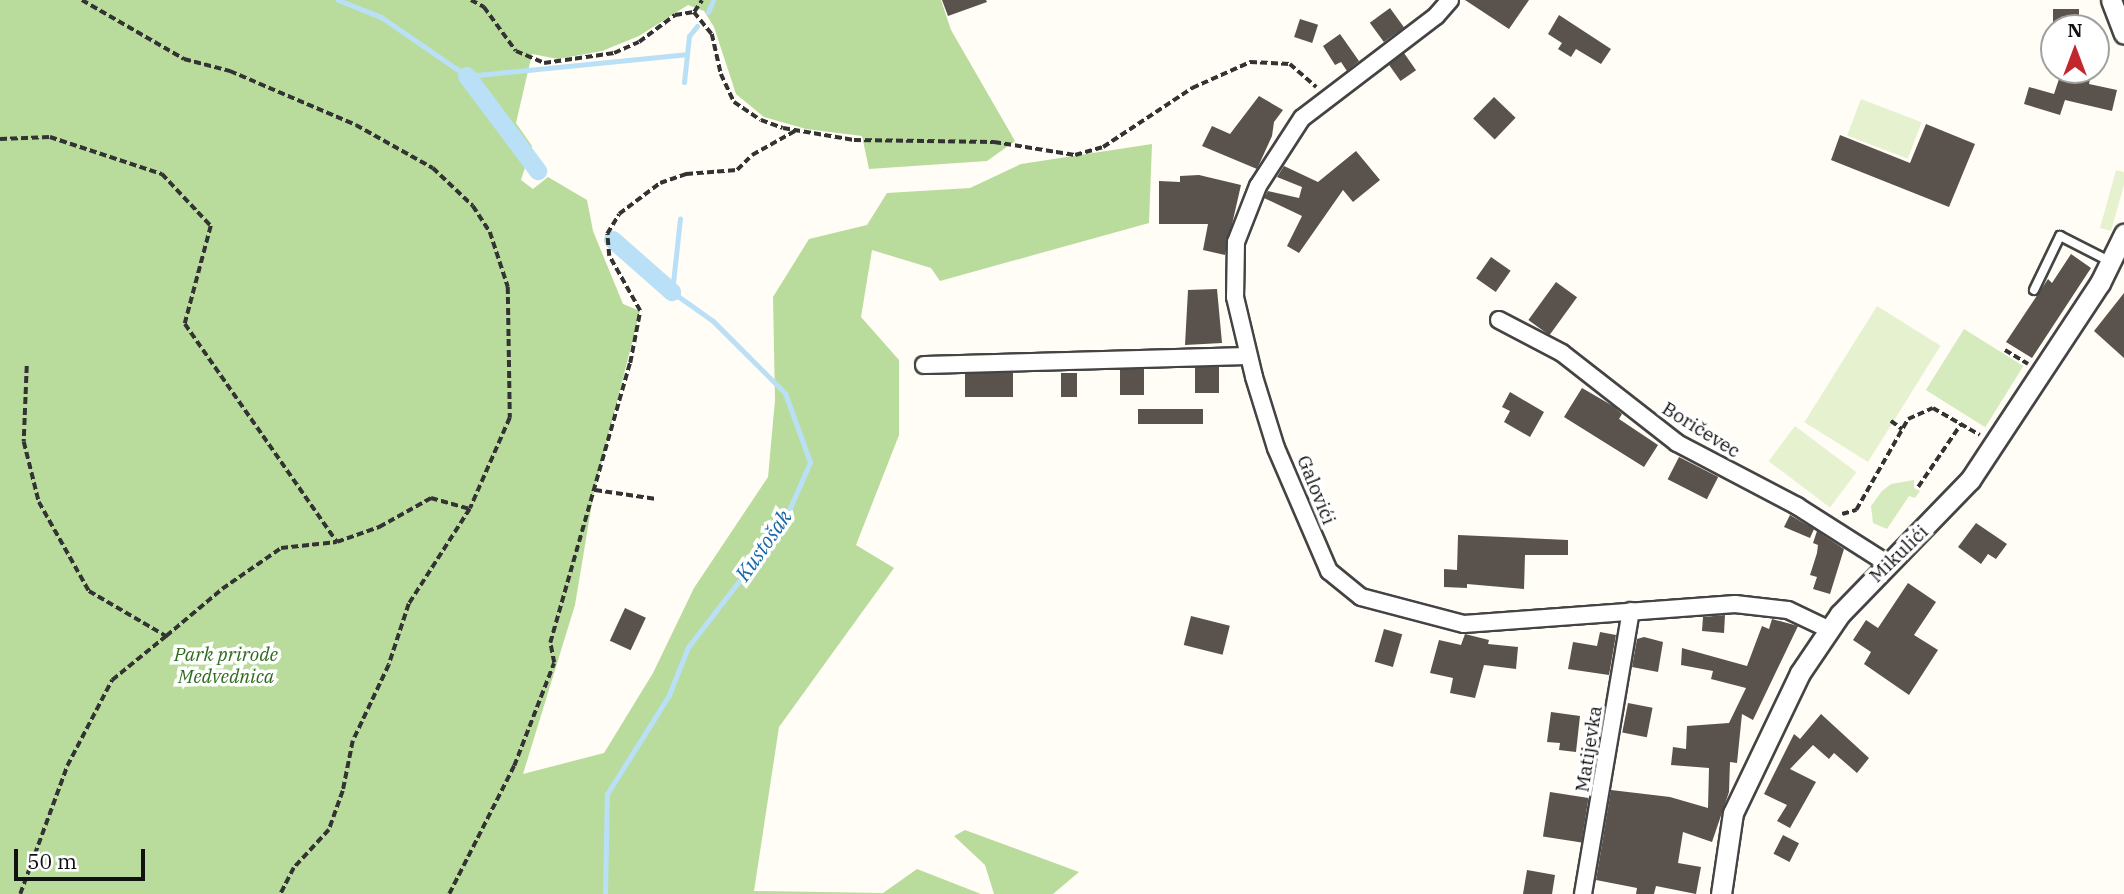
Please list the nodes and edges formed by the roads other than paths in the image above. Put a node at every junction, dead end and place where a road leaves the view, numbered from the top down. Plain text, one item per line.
1 (1450, 0) edge
2 (2111, 0) edge
3 (2124, 34) edge
4 (2124, 234) edge
5 (2111, 262) junction
6 (2034, 290) dead end
7 (1499, 320) dead end
8 (1248, 356) junction
9 (924, 365) dead end
10 (1888, 564) junction
11 (1631, 611) junction
12 (1828, 629) junction
13 (1583, 894) edge
14 (1721, 894) edge

1 - 8 street, Galovići
2 - 3 street
4 - 5 street, Mikulići
5 - 6 lane
5 - 10 street, Mikulići
7 - 10 street, Boričevec
8 - 9 street
8 - 11 street, Galovići
10 - 12 street, Mikulići
11 - 12 street, Galovići
11 - 13 street, Matijevka
12 - 14 street, Mikulići

